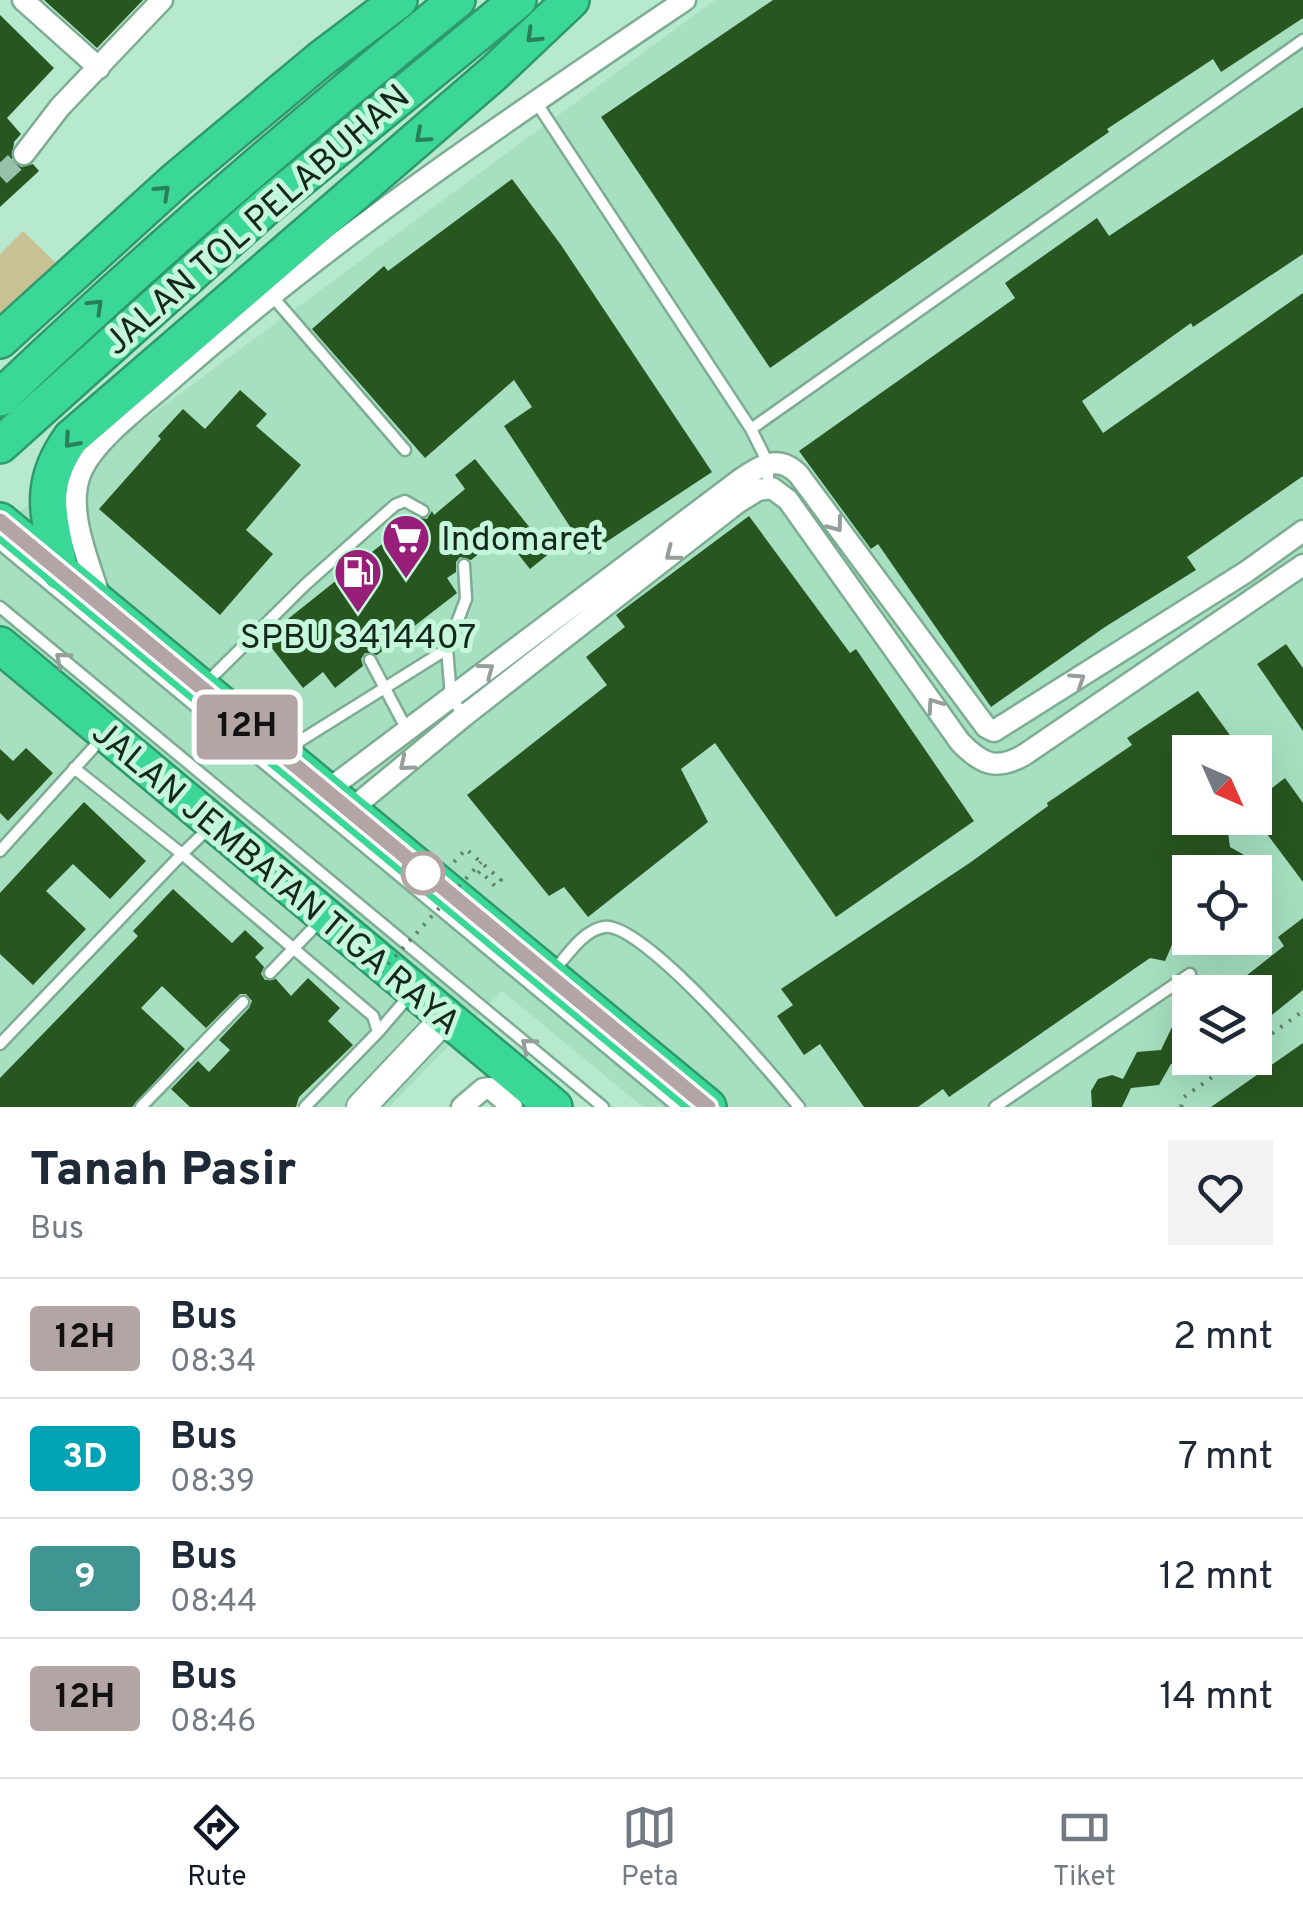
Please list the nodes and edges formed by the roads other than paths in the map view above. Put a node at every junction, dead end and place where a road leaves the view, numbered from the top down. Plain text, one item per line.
1 (23, 0) edge
2 (162, 0) edge
3 (399, 0) edge
4 (457, 0) edge
5 (518, 0) edge
6 (572, 0) edge
7 (684, 0) edge
8 (1303, 40) edge
9 (99, 68) junction
10 (536, 101) junction
11 (24, 154) tunnel mouth
12 (271, 296) junction
13 (0, 340) edge
14 (0, 398) edge
15 (752, 429) junction
16 (0, 445) edge
17 (405, 450) dead end
18 (768, 463) junction
19 (768, 488) junction
20 (423, 512) dead end
21 (0, 521) edge
22 (1303, 532) edge
23 (0, 544) edge
24 (464, 565) dead end
25 (1303, 565) edge
26 (56, 576) junction
27 (306, 584) junction
28 (315, 595) dead end
29 (0, 608) edge
30 (103, 608) junction
31 (448, 649) junction
32 (8, 660) edge
33 (370, 660) dead end
34 (386, 686) junction
35 (200, 689) junction
36 (450, 697) junction
37 (464, 716) junction
38 (408, 730) junction
39 (994, 731) junction
40 (105, 733) junction
41 (279, 754) junction
42 (1004, 765) junction
43 (74, 768) junction
44 (337, 802) junction
45 (213, 824) junction
46 (0, 852) edge
47 (182, 854) junction
48 (324, 916) junction
49 (294, 949) junction
50 (270, 973) dead end
51 (1190, 974) dead end
52 (549, 976) junction
53 (413, 991) junction
54 (243, 1002) dead end
55 (445, 1018) junction
56 (378, 1032) junction
57 (0, 1044) edge
58 (141, 1107) edge
59 (305, 1107) edge
60 (361, 1107) edge
61 (462, 1107) edge
62 (512, 1107) edge
63 (554, 1107) edge
64 (603, 1107) edge
65 (678, 1107) edge
66 (708, 1107) edge
67 (800, 1107) edge
68 (995, 1107) edge

1 - 9 street
2 - 9 street
13 -> 3 highway
14 -> 4 highway, JALAN TOL PELABUHAN
5 - 16 highway, JALAN TOL PELABUHAN
6 -> 26 highway
7 - 10 street
8 - 15 lane
9 - 11 street
10 - 12 street
10 - 15 lane
12 - 17 lane
12 - 30 street
15 - 18 lane
18 - 19 lane
36 -> 18 street
18 -> 39 street
19 -> 37 street
42 -> 19 street
20 - 27 lane
21 - 26 highway
39 -> 22 street
23 - 26 lane
24 - 31 lane
25 - 42 street
26 - 30 highway
26 - 65 lane
27 - 28 lane
27 - 35 lane
64 -> 29 lane
30 - 35 highway
31 - 34 lane
31 - 36 lane
32 - 40 highway, JALAN JEMBATAN TIGA RAYA
33 - 34 lane
34 - 38 lane
34 - 41 lane
35 - 41 highway
36 - 37 lane
36 - 38 street
37 -> 44 street
38 - 44 street
39 - 42 street
40 - 43 lane
40 - 45 highway, JALAN JEMBATAN TIGA RAYA
41 - 44 highway
43 - 46 lane
43 - 47 lane
44 - 52 highway
45 - 47 lane
45 - 48 highway, JALAN JEMBATAN TIGA RAYA
47 - 49 lane
47 - 57 lane
48 - 49 lane
48 - 53 highway, JALAN JEMBATAN TIGA RAYA
49 - 50 lane
49 - 56 lane
51 - 68 lane
52 - 66 highway
52 - 67 lane
53 - 55 highway, JALAN JEMBATAN TIGA RAYA
53 - 56 lane
54 - 58 lane
55 - 60 street
55 - 63 highway, JALAN JEMBATAN TIGA RAYA
56 - 59 lane
61 - 62 street

